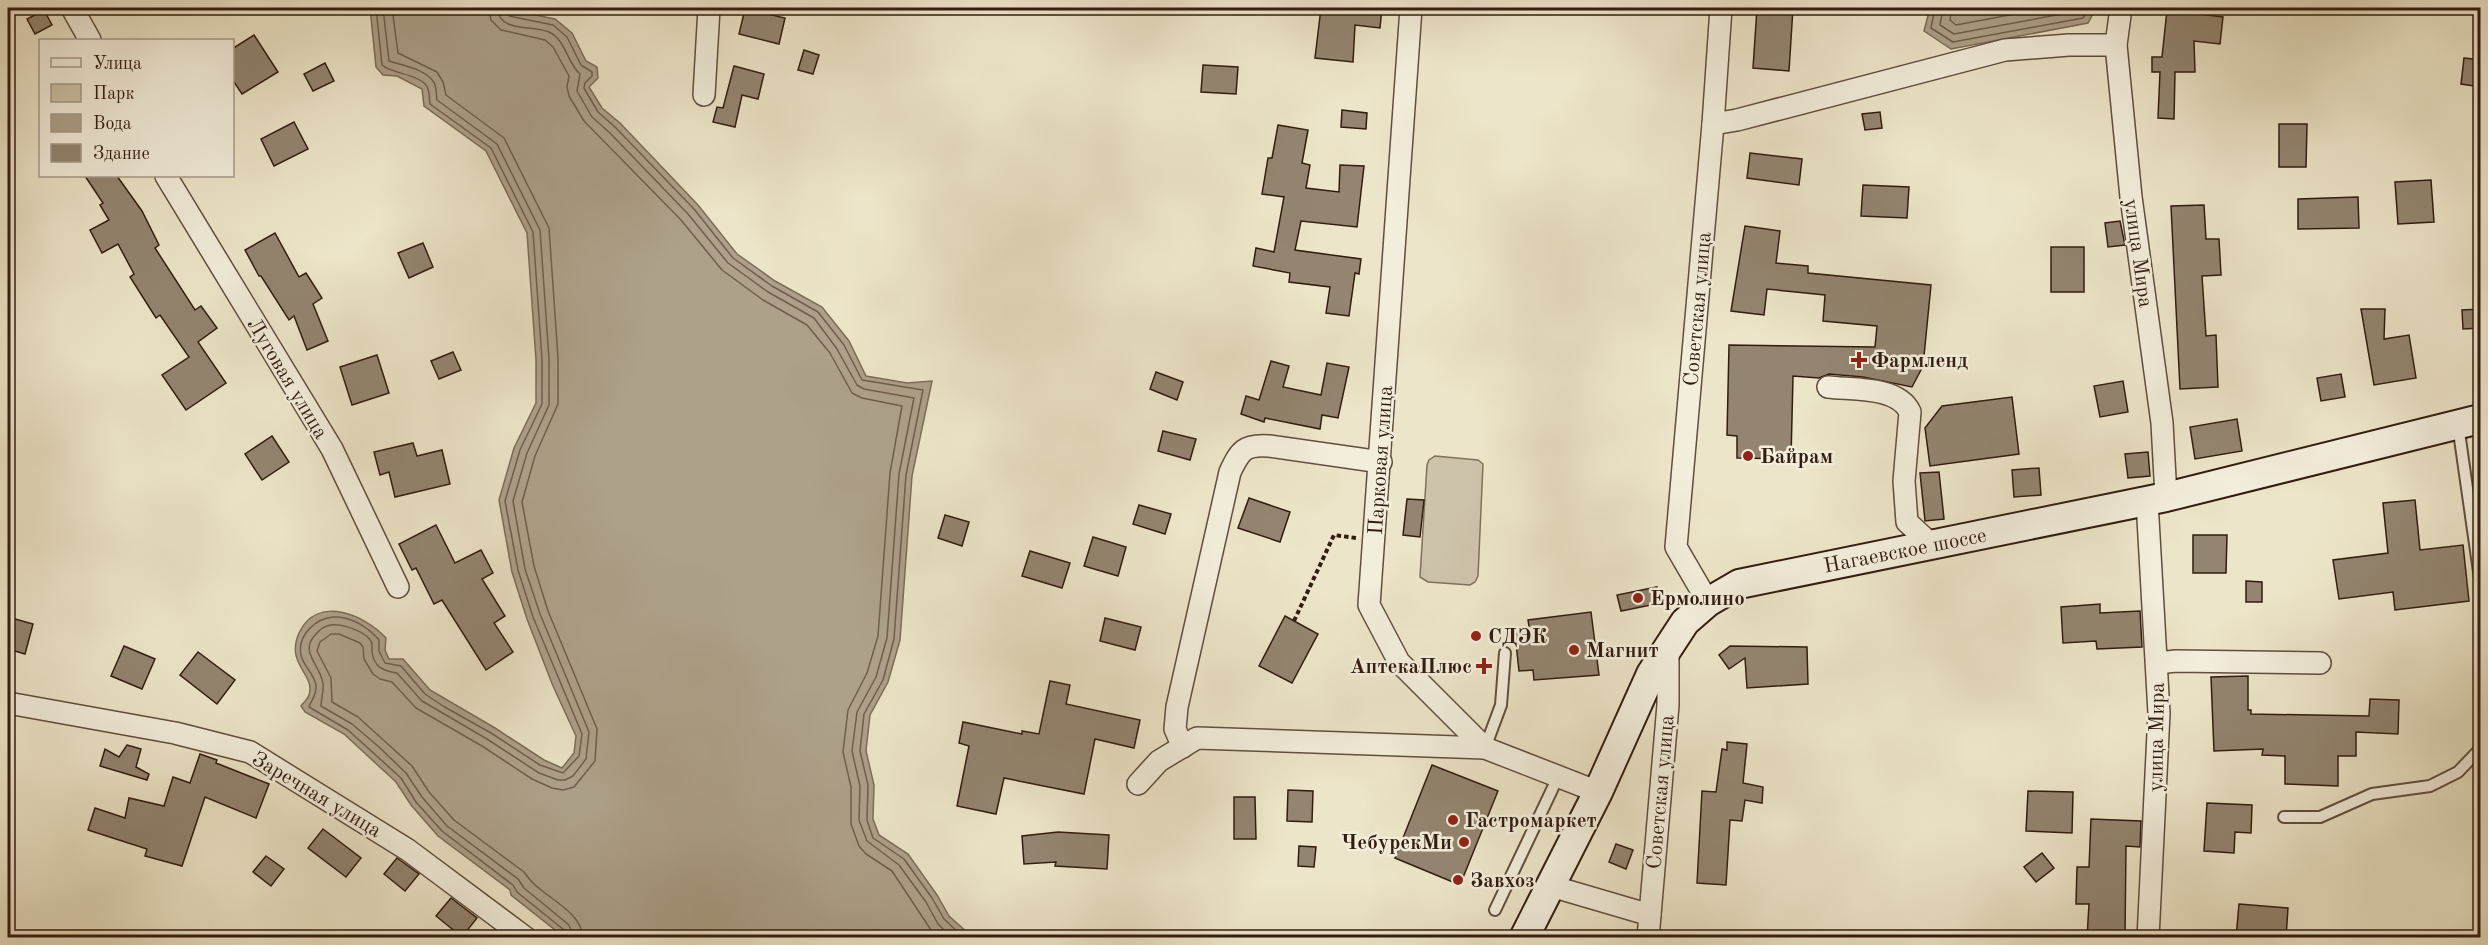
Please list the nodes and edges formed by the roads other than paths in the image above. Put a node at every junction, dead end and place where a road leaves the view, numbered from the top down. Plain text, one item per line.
1 (72, 8) edge
2 (709, 8) edge
3 (1411, 8) edge
4 (1721, 8) edge
5 (2121, 8) edge
6 (89, 39) edge
7 (2116, 45) junction
8 (704, 95) dead end
9 (1713, 124) junction
10 (167, 177) edge
11 (1828, 387) dead end
12 (2469, 422) edge
13 (1380, 462) junction
14 (2157, 499) junction
15 (1932, 545) junction
16 (2481, 579) edge
17 (398, 587) dead end
18 (1708, 602) junction
19 (1668, 646) junction
20 (1505, 653) dead end
21 (2157, 663) junction
22 (2320, 663) dead end
23 (8, 703) edge
24 (1183, 747) junction
25 (1485, 748) junction
26 (2481, 750) edge
27 (1558, 777) junction
28 (1138, 784) dead end
29 (1598, 792) junction
30 (2284, 817) dead end
31 (1551, 886) junction
32 (1495, 910) dead end
33 (1650, 915) junction
34 (526, 938) edge
35 (1524, 938) edge
36 (1648, 938) edge
37 (2148, 938) edge

1 - 6 street
2 - 8 street
3 - 13 street, Парковая улица
4 - 9 street, Советская улица
5 - 7 street, улица Мира
7 - 9 street
7 - 14 street, улица Мира
9 - 18 street, Советская улица
10 - 17 street, Луговая улица
11 - 15 street
12 - 14 street, Нагаевское шоссе
12 - 16 lane
13 - 24 street
13 - 25 street, Парковая улица
14 - 15 street, Нагаевское шоссе
14 - 21 street, улица Мира
15 - 18 street, Нагаевское шоссе
18 - 19 street, Нагаевское шоссе
19 - 29 street, Нагаевское шоссе
19 - 33 street, Советская улица
20 - 25 lane
21 - 22 street
21 - 37 street, улица Мира
23 - 34 street, Заречная улица
24 - 25 street
24 - 28 street
25 - 27 street, Парковая улица
26 - 30 lane
27 - 29 street, Парковая улица
27 - 32 lane
29 - 31 street, Нагаевское шоссе
31 - 33 street
31 - 35 street, Нагаевское шоссе
33 - 36 street, Советская улица

